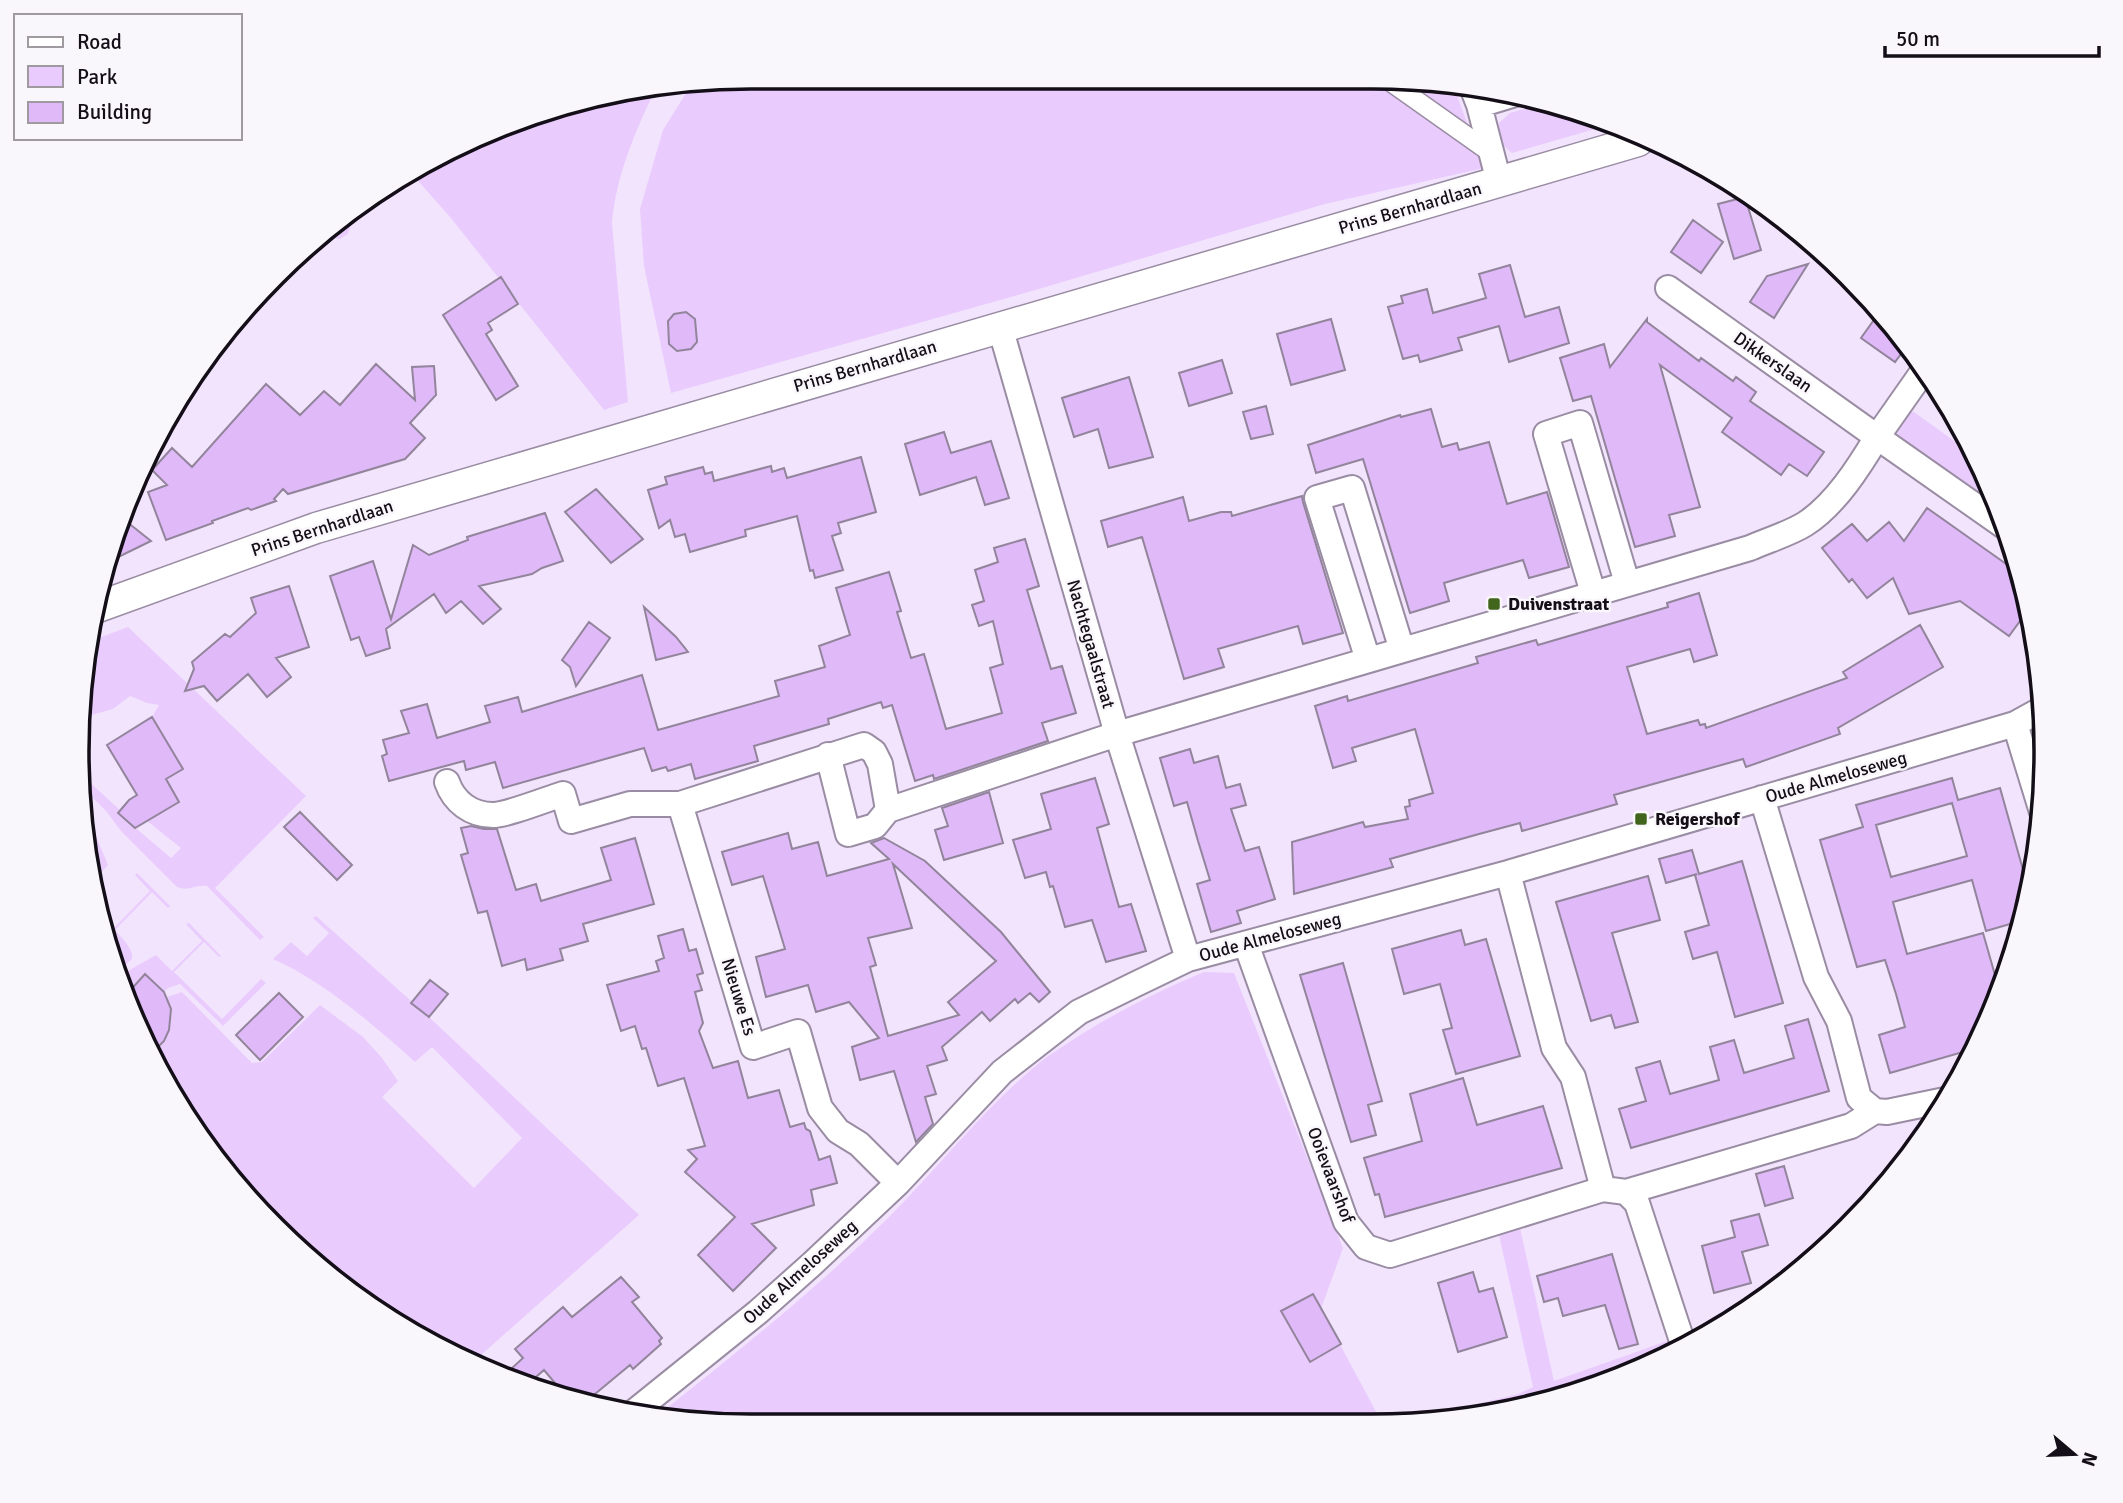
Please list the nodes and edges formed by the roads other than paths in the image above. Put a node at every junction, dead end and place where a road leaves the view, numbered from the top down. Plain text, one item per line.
1 (1402, 90) edge
2 (1476, 98) edge
3 (1631, 143) edge
4 (1490, 153) junction
5 (1499, 182) junction
6 (1668, 288) dead end
7 (1000, 327) junction
8 (1918, 378) edge
9 (1877, 437) junction
10 (1990, 517) edge
11 (1627, 583) junction
12 (1593, 593) junction
13 (106, 604) edge
14 (1402, 650) junction
15 (1368, 660) junction
16 (2032, 714) edge
17 (2015, 724) junction
18 (1117, 734) junction
19 (828, 755) junction
20 (2033, 781) edge
21 (447, 782) dead end
22 (1762, 798) junction
23 (680, 804) junction
24 (888, 810) junction
25 (1508, 873) junction
26 (1246, 944) junction
27 (1188, 959) junction
28 (1928, 1109) edge
29 (1875, 1111) junction
30 (898, 1183) junction
31 (1615, 1191) junction
32 (1681, 1337) edge
33 (643, 1404) edge

1 - 4 street
2 - 4 street
3 - 5 street, Prins Bernhardlaan
4 - 5 street
5 - 7 street, Prins Bernhardlaan
6 - 9 street, Dikkerslaan
7 - 13 street, Prins Bernhardlaan
7 - 18 street, Nachtegaalstraat
8 - 9 street
9 - 10 street, Dikkerslaan
9 - 11 street
11 - 12 street
11 - 12 street
12 - 14 street
14 - 15 street
14 - 15 street
15 - 18 street
16 - 17 street, Oude Almeloseweg
17 - 20 street
17 - 22 street, Oude Almeloseweg
18 - 24 street
18 - 27 street, Nachtegaalstraat
19 - 23 street
19 - 24 street
19 - 24 street
21 - 23 street
22 - 25 street, Oude Almeloseweg
22 - 29 street
23 - 30 street, Nieuwe Es
25 - 26 street, Oude Almeloseweg
25 - 31 street
26 - 27 street, Oude Almeloseweg
26 - 31 street, Ooievaarshof
27 - 30 street, Oude Almeloseweg
28 - 29 street
29 - 31 street
30 - 33 street, Oude Almeloseweg
31 - 32 street

